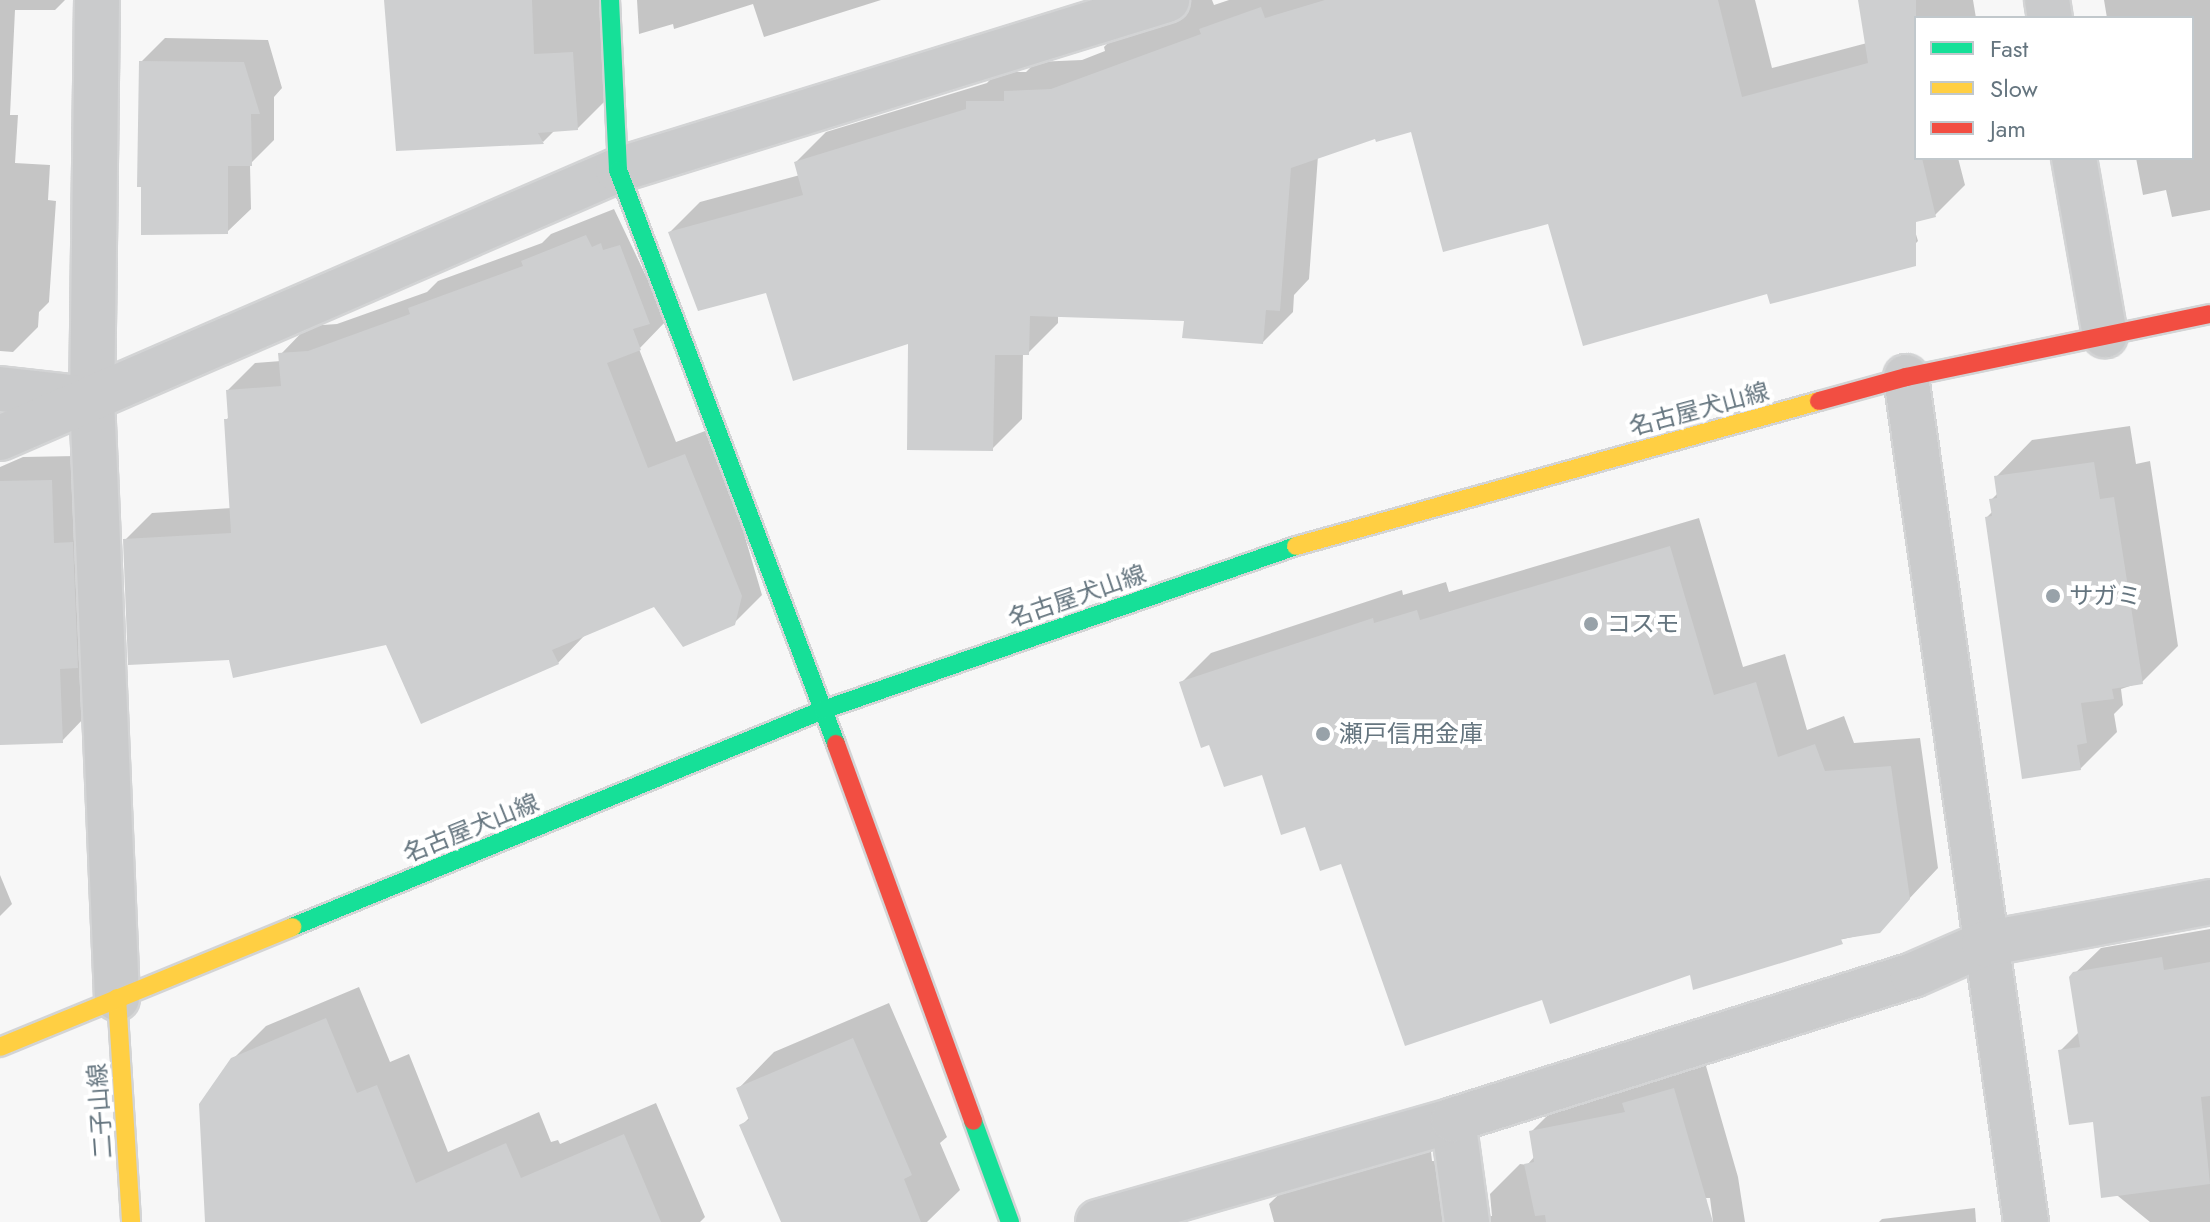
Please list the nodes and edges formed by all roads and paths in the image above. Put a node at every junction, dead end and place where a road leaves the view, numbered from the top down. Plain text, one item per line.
1 (97, 0) edge
2 (610, 0) edge
3 (1167, 0) edge
4 (2074, 160) edge
5 (618, 170) junction
6 (2210, 314) edge
7 (2105, 335) junction
8 (1906, 377) junction
9 (0, 389) edge
10 (92, 399) junction
11 (0, 438) edge
12 (823, 710) junction
13 (2210, 902) edge
14 (1984, 944) junction
15 (117, 998) junction
16 (0, 1047) edge
17 (1453, 1120) junction
18 (131, 1222) edge
19 (1010, 1222) edge
20 (1098, 1222) edge
21 (1467, 1222) edge
22 (2026, 1222) edge

1 - 10 street
2 - 5 main road
3 - 5 street
4 - 7 street
5 - 10 street
5 - 12 main road
6 - 7 main road, 名古屋犬山線
7 - 8 main road, 名古屋犬山線
8 - 12 main road, 名古屋犬山線
8 - 14 street
9 - 10 street
10 - 11 street
10 - 15 street
12 - 15 main road, 名古屋犬山線
12 - 19 main road
13 - 14 street
14 - 17 street
14 - 22 street
15 - 16 main road, 名古屋犬山線
15 - 18 main road, 二子山線
17 - 20 street
17 - 21 street

